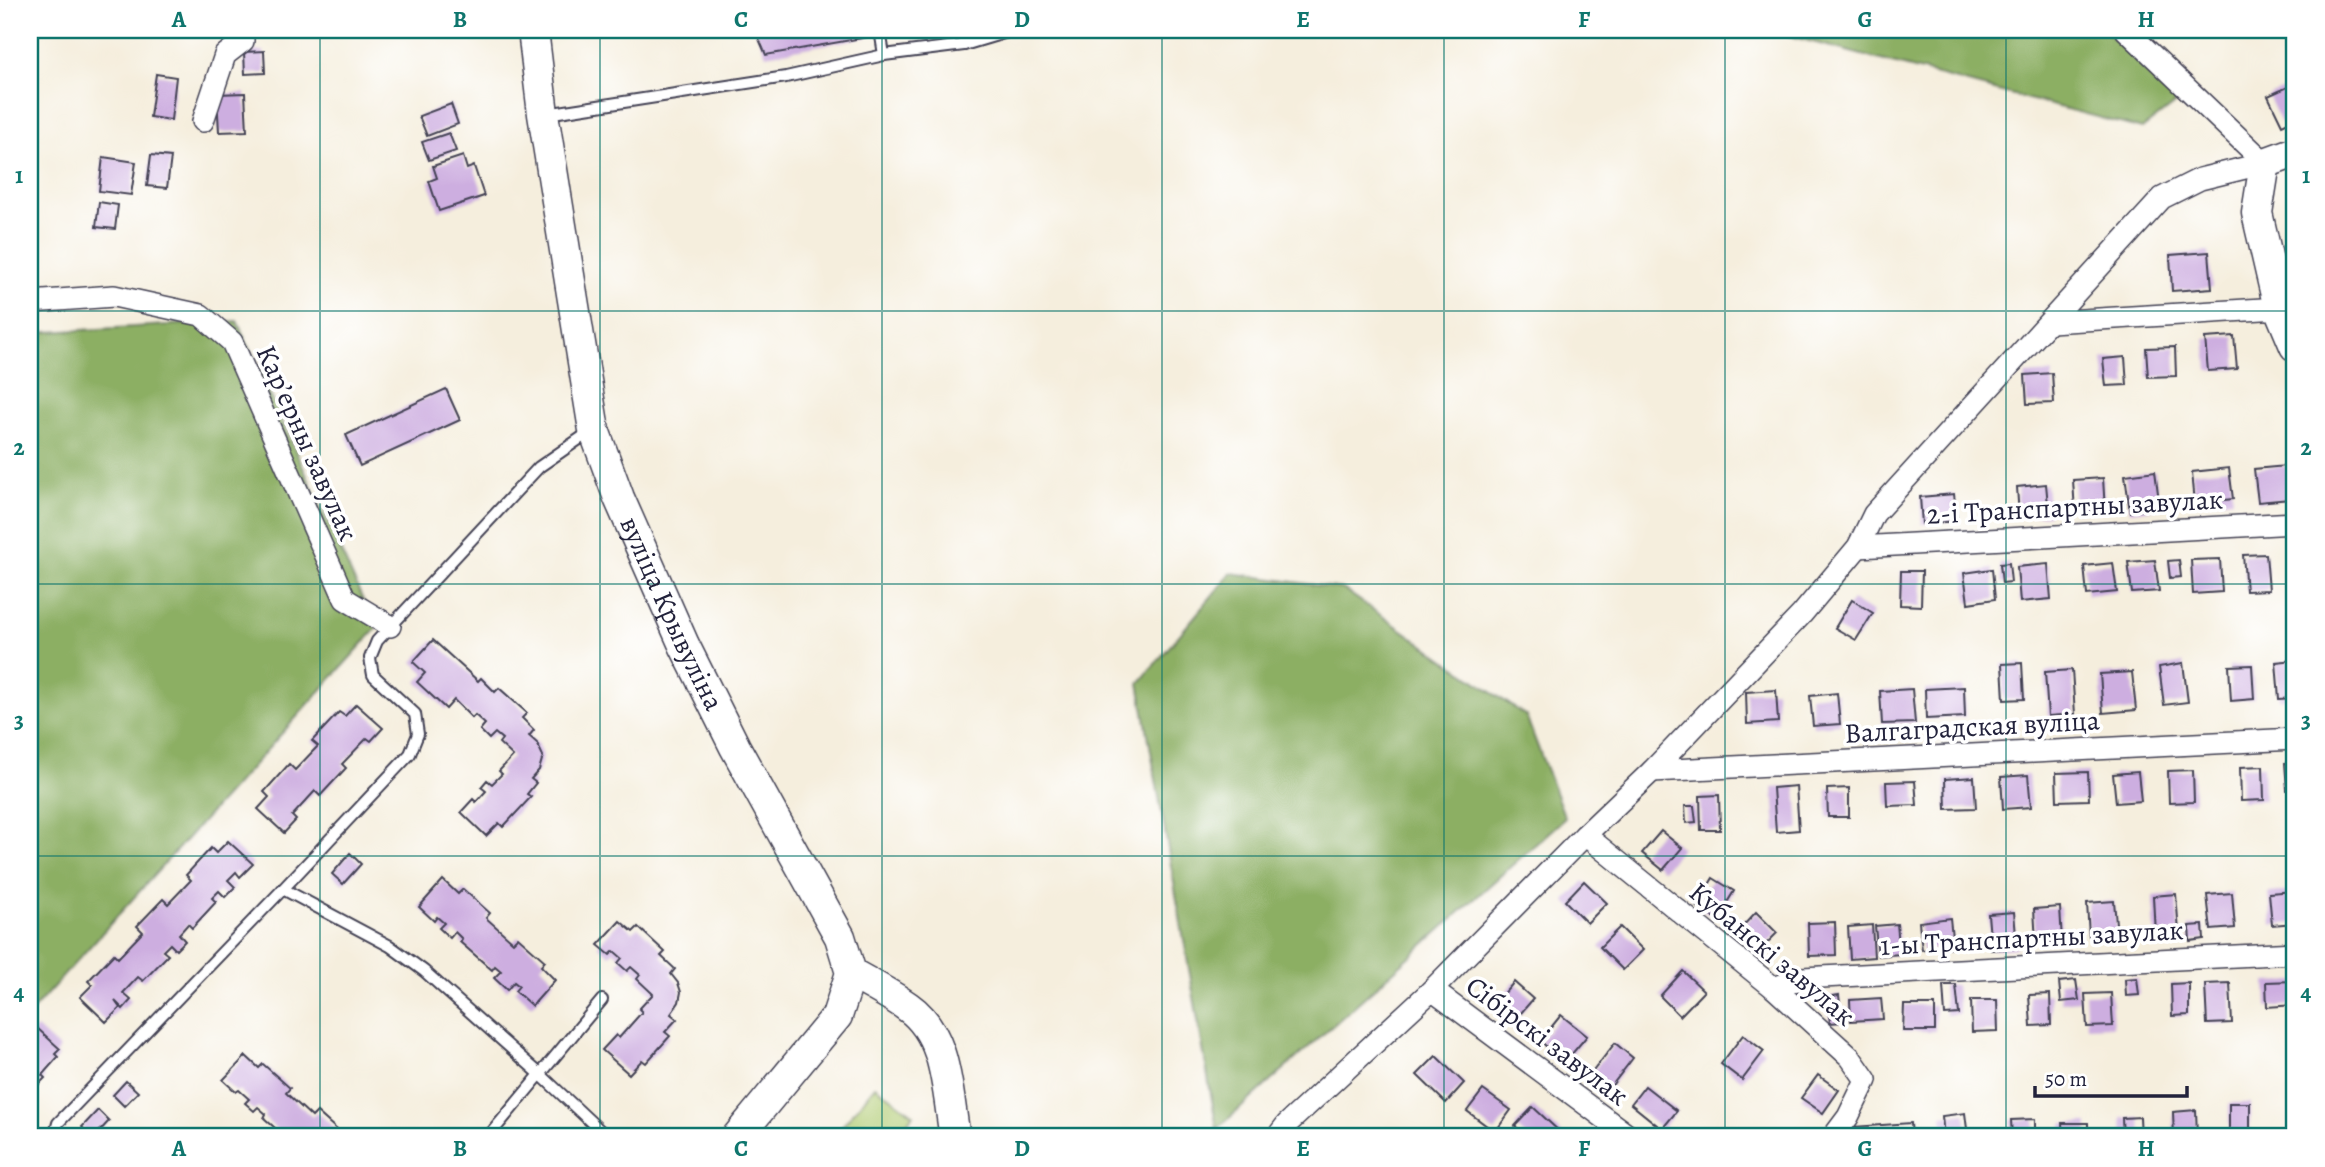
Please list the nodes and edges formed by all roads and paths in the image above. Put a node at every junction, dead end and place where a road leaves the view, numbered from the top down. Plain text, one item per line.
1 (243, 30) edge
2 (533, 30) edge
3 (880, 30) edge
4 (962, 30) edge
5 (1014, 30) edge
6 (2126, 30) edge
7 (964, 45) junction
8 (884, 55) junction
9 (543, 114) junction
10 (202, 121) dead end
11 (2295, 152) edge
12 (2265, 163) junction
13 (30, 302) edge
14 (2279, 308) junction
15 (2050, 322) junction
16 (2295, 346) edge
17 (594, 430) junction
18 (2295, 523) edge
19 (1858, 547) junction
20 (390, 626) junction
21 (2295, 739) edge
22 (1653, 771) junction
23 (1585, 835) junction
24 (284, 889) junction
25 (2295, 953) edge
26 (851, 973) junction
27 (1774, 988) junction
28 (1432, 990) junction
29 (602, 1000) dead end
30 (541, 1075) junction
31 (54, 1137) edge
32 (488, 1137) edge
33 (607, 1137) edge
34 (737, 1137) edge
35 (955, 1137) edge
36 (1277, 1137) edge
37 (1630, 1137) edge
38 (1833, 1137) edge

1 - 10 street
2 - 9 main road, вуліца Крывуліна
3 - 8 lane
4 - 7 lane
5 - 7 lane
6 - 12 street
7 - 8 lane
8 - 9 lane
9 - 17 main road, вуліца Крывуліна
11 - 12 main road
12 - 14 main road
12 - 15 street
13 - 20 street, Карʼерны завулак
14 - 15 street
14 - 16 main road
15 - 19 street
17 - 20 lane
17 - 26 main road, вуліца Крывуліна
18 - 19 street, 2-і Транспартны завулак
19 - 22 street
20 - 24 lane
21 - 22 street, Валгаградская вуліца
22 - 23 street
23 - 27 street, Кубанскі завулак
23 - 28 street
24 - 30 lane
24 - 31 lane
25 - 27 street, 1-ы Транспартны завулак
26 - 34 main road
26 - 35 main road
27 - 38 street, Кубанскі завулак
28 - 36 street
28 - 37 street, Сібірскі завулак
29 - 30 lane
30 - 32 lane
30 - 33 lane

